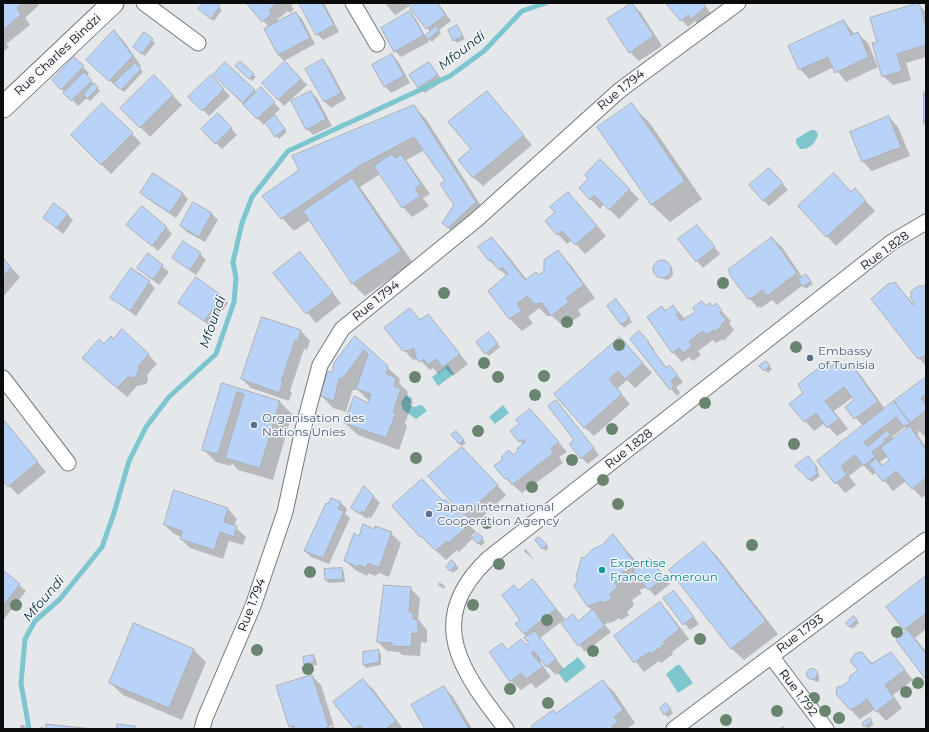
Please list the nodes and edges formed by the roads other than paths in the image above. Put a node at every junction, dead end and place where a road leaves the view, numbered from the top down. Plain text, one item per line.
1 (113, 3) edge
2 (144, 3) edge
3 (353, 3) edge
4 (738, 3) edge
5 (198, 43) dead end
6 (377, 44) dead end
7 (3, 107) edge
8 (926, 222) edge
9 (3, 378) edge
10 (68, 463) dead end
11 (926, 540) edge
12 (771, 656) junction
13 (202, 729) edge
14 (506, 729) edge
15 (674, 729) edge
16 (826, 729) edge

1 - 7 street, Rue Charles Bindzi
2 - 5 street
3 - 6 street
4 - 13 street, Rue 1.794
8 - 14 street, Rue 1.828
9 - 10 street
11 - 12 street, Rue 1.793
12 - 15 street, Rue 1.793
12 - 16 street, Rue 1.792

